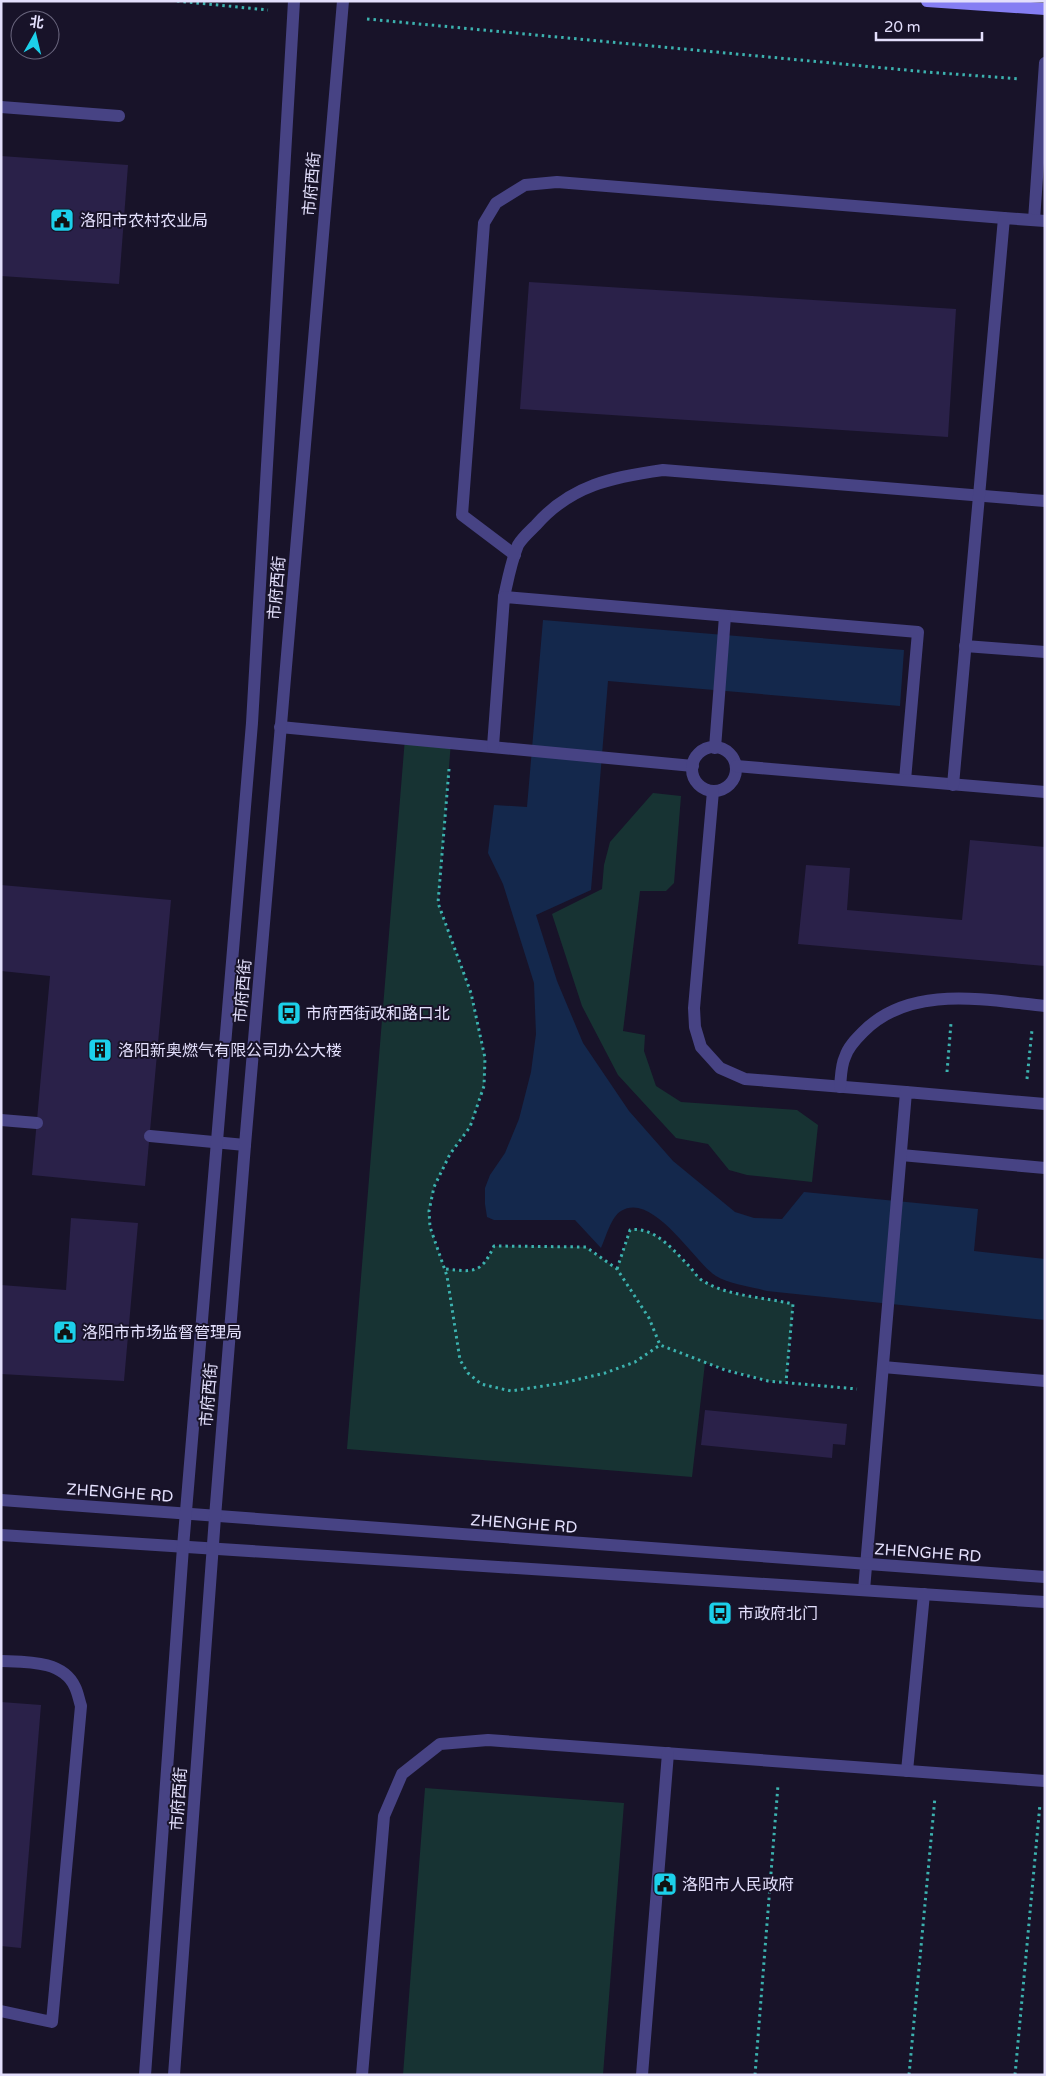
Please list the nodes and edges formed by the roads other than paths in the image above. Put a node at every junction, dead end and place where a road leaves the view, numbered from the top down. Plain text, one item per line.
1 (343, 1) edge
2 (927, 1) edge
3 (294, 7) edge
4 (1045, 9) edge
5 (1045, 63) edge
6 (1044, 81) edge
7 (1, 107) edge
8 (119, 116) dead end
9 (1004, 218) junction
10 (1039, 220) edge
11 (979, 494) junction
12 (1045, 500) edge
13 (515, 555) junction
14 (504, 597) junction
15 (725, 616) junction
16 (965, 646) junction
17 (1045, 652) edge
18 (280, 727) junction
19 (493, 746) junction
20 (715, 748) junction
21 (693, 766) junction
22 (736, 766) junction
23 (905, 780) junction
24 (952, 784) junction
25 (713, 791) junction
26 (1045, 792) edge
27 (1040, 1005) edge
28 (840, 1087) junction
29 (906, 1092) junction
30 (1045, 1104) edge
31 (1, 1120) edge
32 (37, 1123) dead end
33 (150, 1136) dead end
34 (216, 1142) junction
35 (245, 1145) junction
36 (900, 1155) junction
37 (1045, 1168) edge
38 (883, 1367) junction
39 (1045, 1381) edge
40 (1, 1500) edge
41 (186, 1513) junction
42 (215, 1517) junction
43 (1, 1535) edge
44 (183, 1547) junction
45 (213, 1549) junction
46 (866, 1564) junction
47 (1045, 1577) edge
48 (864, 1590) junction
49 (924, 1594) junction
50 (1045, 1602) edge
51 (1, 1660) edge
52 (668, 1753) junction
53 (907, 1771) junction
54 (1043, 1781) edge
55 (1, 2011) edge
56 (144, 2075) edge
57 (174, 2075) edge
58 (362, 2075) edge
59 (642, 2075) edge

1 - 18 street, 市府西街
2 - 4 main road
3 - 34 street, 市府西街
5 - 6 street
6 - 10 street
7 - 8 street
9 - 10 street
9 - 11 street
9 - 13 street
11 - 12 street
11 - 13 street
11 - 16 street
13 - 14 street
14 - 15 street
14 - 19 street
15 - 20 street
15 - 23 street
16 - 17 street
16 - 24 street
18 - 19 street
18 - 35 street, 市府西街
19 - 21 street
20 - 21 street
20 - 22 street
21 - 25 street
22 - 23 street
22 - 25 street
23 - 24 street
24 - 26 street
25 - 28 street
27 - 28 street
28 - 29 street
29 - 30 street
29 - 36 street
31 - 32 street
33 - 34 street
34 - 35 street
34 - 41 street, 市府西街
35 - 42 street, 市府西街
36 - 37 street
36 - 38 street
38 - 39 street
38 - 46 street
40 - 41 street, ZHENGHE RD
41 - 42 street, ZHENGHE RD
41 - 44 street, 市府西街
42 - 45 street, 市府西街
42 - 46 street, ZHENGHE RD
43 - 44 street
44 - 45 street
44 - 56 street, 市府西街
45 - 48 street
45 - 57 street, 市府西街
46 - 47 street, ZHENGHE RD
46 - 48 street
48 - 49 street
49 - 50 street
49 - 53 street
51 - 55 street
52 - 53 street
52 - 58 street
52 - 59 street
53 - 54 street

